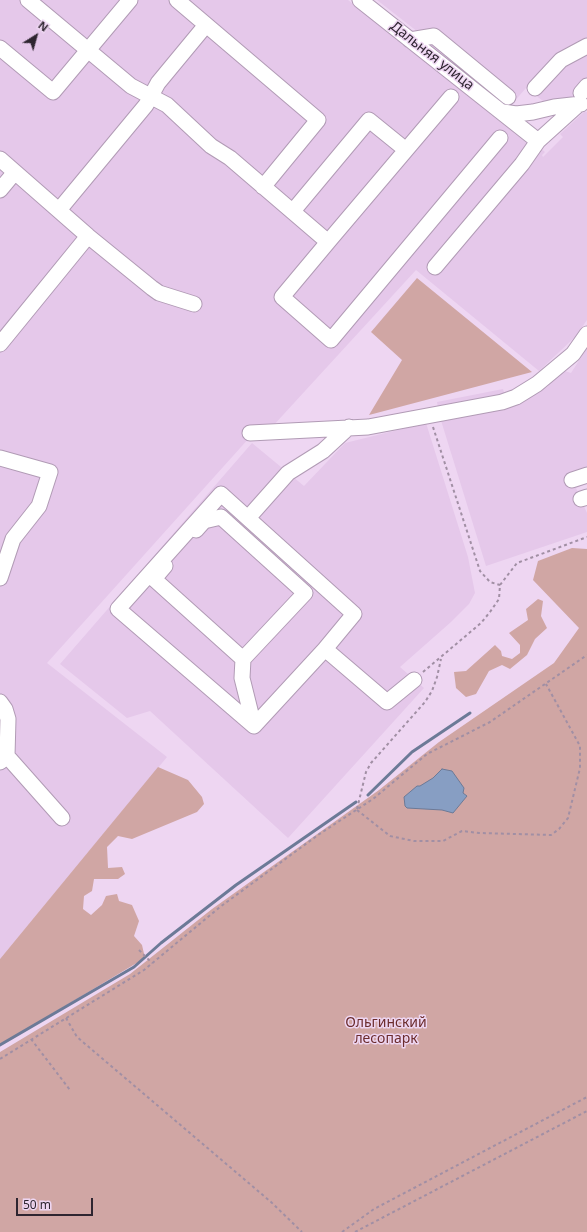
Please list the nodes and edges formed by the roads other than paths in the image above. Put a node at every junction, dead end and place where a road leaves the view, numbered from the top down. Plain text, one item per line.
1 (28, 0) edge
2 (130, 0) edge
3 (177, 0) edge
4 (360, 0) edge
5 (206, 25) junction
6 (410, 40) junction
7 (587, 46) edge
8 (0, 48) edge
9 (88, 50) junction
10 (536, 88) dead end
11 (151, 96) junction
12 (451, 97) dead end
13 (508, 97) dead end
14 (583, 97) edge
15 (503, 112) junction
16 (500, 138) dead end
17 (538, 141) junction
18 (406, 150) junction
19 (0, 159) edge
20 (15, 172) junction
21 (264, 187) junction
22 (0, 190) edge
23 (58, 210) junction
24 (292, 211) junction
25 (88, 236) junction
26 (328, 242) junction
27 (435, 267) dead end
28 (194, 304) dead end
29 (587, 334) edge
30 (0, 344) edge
31 (349, 428) junction
32 (250, 433) dead end
33 (0, 458) edge
34 (587, 475) edge
35 (572, 480) dead end
36 (248, 518) junction
37 (0, 578) edge
38 (324, 649) junction
39 (243, 659) junction
40 (418, 676) road end
41 (2, 706) edge
42 (254, 726) junction
43 (4, 759) edge
44 (62, 818) dead end

1 - 9 street
2 - 9 street
3 - 5 street
4 - 6 street, Дальняя улица
5 - 11 street
5 - 21 street
6 - 13 street
6 - 15 street, Дальняя улица
7 - 10 street
8 - 9 street
9 - 11 street
11 - 21 street
11 - 23 street
12 - 18 street
14 - 15 street
14 - 17 street
15 - 17 street, Дальняя улица
16 - 26 street
17 - 27 street
18 - 24 street
18 - 26 street
19 - 20 street
20 - 22 street
20 - 23 street
21 - 24 street
23 - 25 street
24 - 26 street
25 - 28 street
25 - 30 street
29 - 31 street
31 - 32 street
31 - 36 street
33 - 37 street
34 - 35 street
36 - 38 street
36 - 42 street
38 - 40 street
38 - 42 street
39 - 39 street
39 - 42 street
41 - 43 street
43 - 44 street

